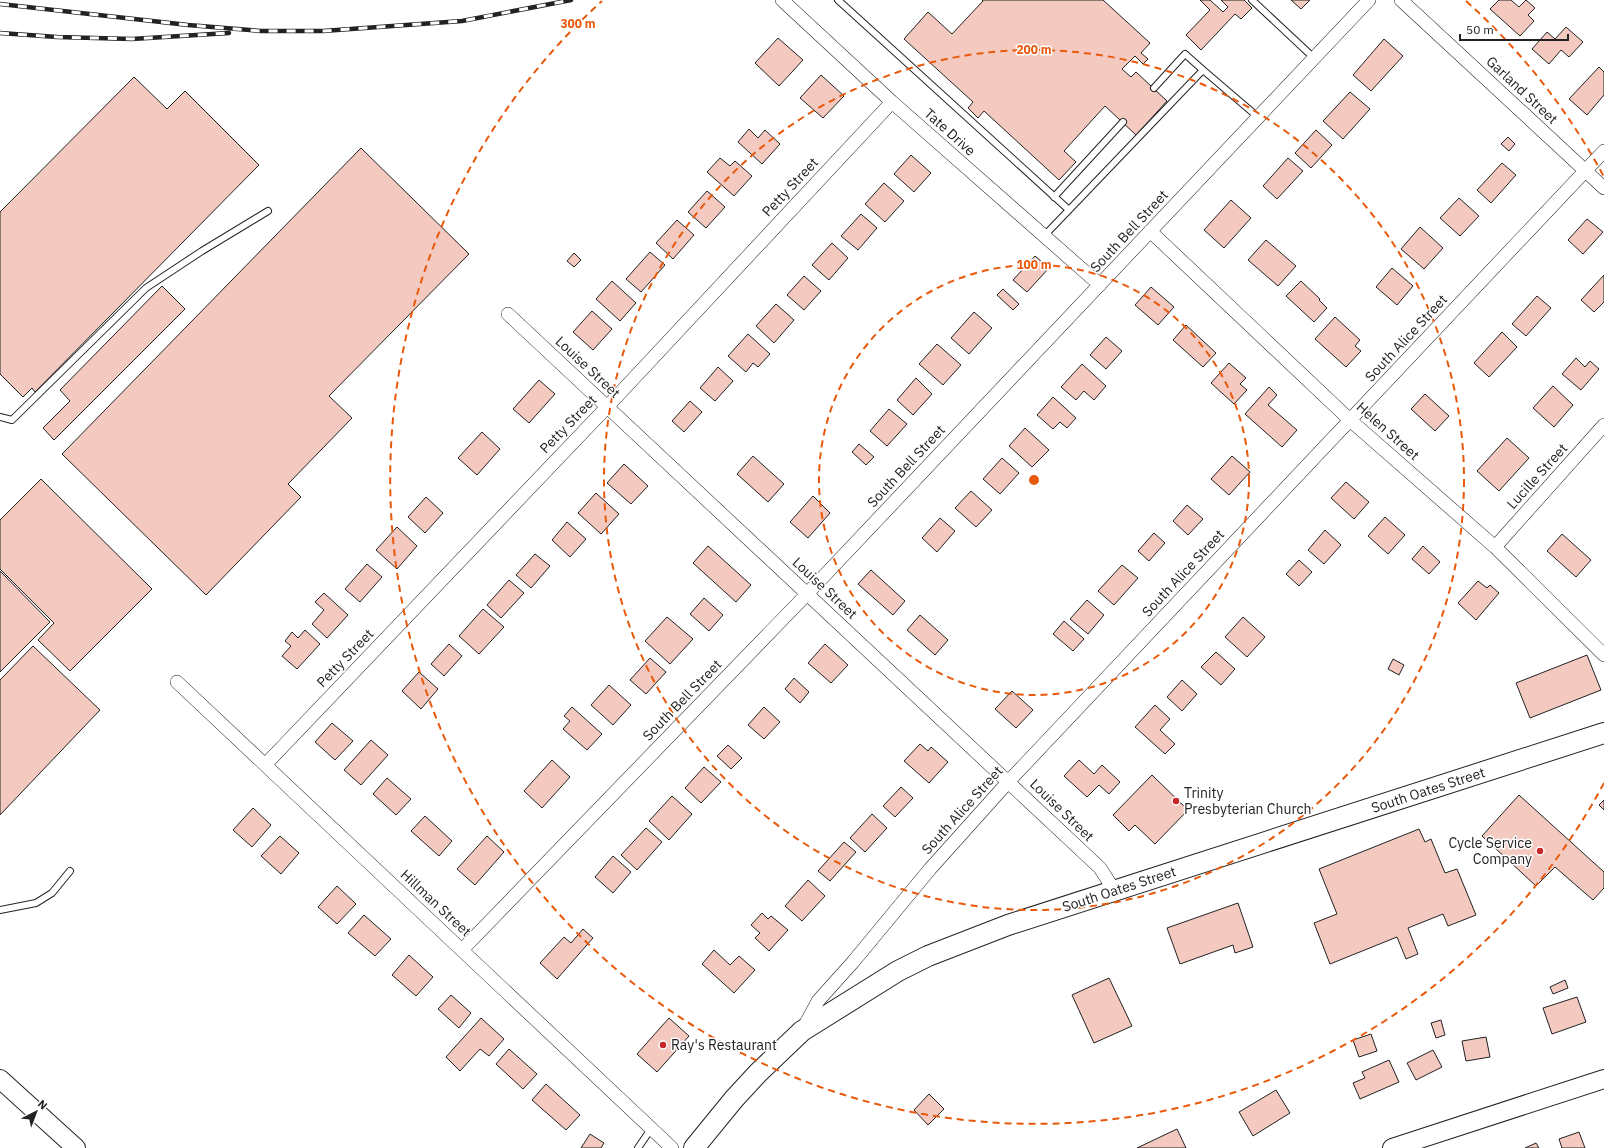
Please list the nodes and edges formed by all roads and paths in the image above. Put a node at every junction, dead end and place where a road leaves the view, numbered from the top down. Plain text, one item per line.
1 (782, 0) edge
2 (838, 0) edge
3 (1252, 0) edge
4 (1369, 0) edge
5 (1401, 0) edge
6 (1314, 58) junction
7 (1203, 70) junction
8 (1154, 88) dead end
9 (892, 102) junction
10 (1258, 117) junction
11 (1123, 122) dead end
12 (1604, 151) edge
13 (1585, 170) junction
14 (1604, 188) edge
15 (1054, 197) junction
16 (1069, 210) junction
17 (268, 212) dead end
18 (1150, 232) junction
19 (1044, 237) junction
20 (1100, 285) junction
21 (508, 314) dead end
22 (607, 407) junction
23 (0, 417) edge
24 (1350, 420) junction
25 (1604, 425) edge
26 (1495, 547) junction
27 (807, 594) junction
28 (1604, 654) edge
29 (177, 682) dead end
30 (1604, 733) edge
31 (265, 765) junction
32 (1009, 781) junction
33 (70, 871) dead end
34 (1114, 890) junction
35 (0, 910) edge
36 (462, 950) junction
37 (802, 1031) junction
38 (0, 1079) edge
39 (1604, 1079) edge
40 (651, 1129) junction
41 (76, 1148) edge
42 (638, 1148) edge
43 (672, 1148) edge
44 (694, 1148) edge
45 (1392, 1148) edge

1 - 9 street, Tate Drive
2 - 15 lane
3 - 6 lane
4 - 6 street, South Bell Street
5 - 13 street, Garland Street
6 - 10 street, South Bell Street
7 - 8 lane
7 - 10 lane
7 - 16 lane
9 - 19 street, Tate Drive
9 - 22 street, Petty Street
10 - 18 street, South Bell Street
11 - 15 lane
12 - 13 street, South Alice Street
13 - 14 street, Garland Street
13 - 24 street, South Alice Street
15 - 16 lane
16 - 19 lane
17 - 23 lane
18 - 20 street, South Bell Street
18 - 24 street, Helen Street
19 - 20 street, Tate Drive
20 - 27 street, South Bell Street
21 - 22 street, Louise Street
22 - 27 street, Louise Street
22 - 31 street, Petty Street
24 - 26 street, Helen Street
24 - 32 street, South Alice Street
25 - 26 street, Lucille Street
26 - 28 street, Helen Street
27 - 32 street, Louise Street
27 - 36 street, South Bell Street
29 - 31 street, Hillman Street
30 - 34 main road, South Oates Street
31 - 36 street, Hillman Street
32 - 34 street, Louise Street
32 - 37 street, South Alice Street
33 - 35 lane
34 - 37 main road, South Oates Street
36 - 40 street, Hillman Street
37 - 44 main road, South Oates Street
38 - 41 street
39 - 45 street
40 - 42 lane
40 - 43 street, Hillman Street

